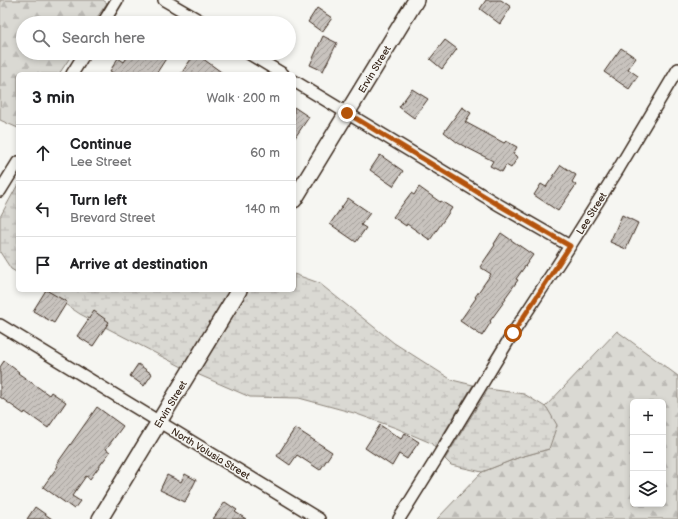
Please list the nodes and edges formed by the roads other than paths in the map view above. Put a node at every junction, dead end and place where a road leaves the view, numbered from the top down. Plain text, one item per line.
1 (117, 0) edge
2 (164, 0) edge
3 (416, 0) edge
4 (107, 16) edge
5 (192, 16) edge
6 (81, 60) edge
7 (260, 60) edge
8 (678, 69) edge
9 (73, 72) edge
10 (280, 72) edge
11 (296, 82) edge
12 (347, 113) junction
13 (16, 165) edge
14 (0, 191) edge
15 (296, 197) edge
16 (570, 246) junction
17 (238, 292) edge
18 (0, 325) edge
19 (159, 421) junction
20 (100, 519) edge
21 (319, 519) edge
22 (399, 519) edge

1 - 4 street
2 - 5 street
3 - 12 street, Ervin Street
6 - 9 street
7 - 10 street
8 - 16 street, Lee Street
11 - 12 street
12 - 15 street, Ervin Street
12 - 16 street
13 - 14 street
16 - 22 street, Lee Street
17 - 19 street, Ervin Street
18 - 19 street, North Volusia Street
19 - 20 street, Ervin Street
19 - 21 street, North Volusia Street

